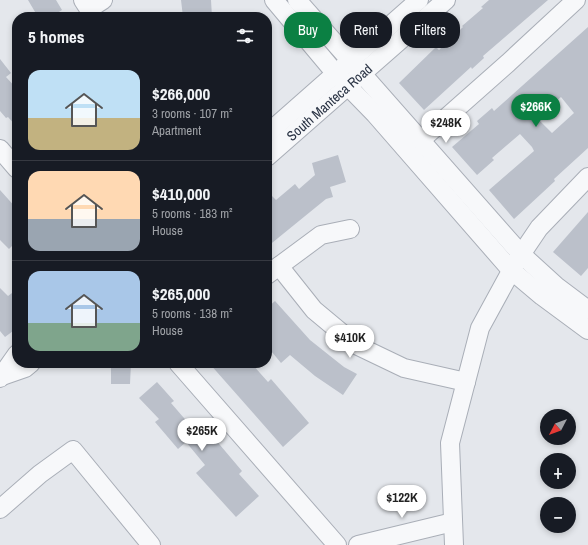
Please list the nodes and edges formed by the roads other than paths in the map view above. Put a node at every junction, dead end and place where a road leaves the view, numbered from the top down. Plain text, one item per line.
1 (274, 0) edge
2 (296, 0) edge
3 (419, 0) edge
4 (446, 0) edge
5 (576, 0) edge
6 (355, 67) junction
7 (341, 80) junction
8 (272, 130) edge
9 (422, 140) junction
10 (0, 149) edge
11 (272, 152) edge
12 (12, 163) edge
13 (588, 177) edge
14 (350, 229) dead end
15 (521, 254) junction
16 (273, 270) edge
17 (511, 270) junction
18 (588, 310) edge
19 (588, 330) edge
20 (12, 361) edge
21 (25, 368) edge
22 (182, 368) edge
23 (1, 377) edge
24 (466, 382) junction
25 (0, 509) edge
26 (453, 522) junction
27 (151, 545) edge
28 (337, 545) edge
29 (358, 545) edge
30 (454, 545) edge

1 - 7 street
2 - 6 street
3 - 6 street, South Manteca Road
4 - 6 street, South Manteca Road
5 - 9 street
6 - 7 street, South Manteca Road
6 - 9 street
7 - 8 street, South Manteca Road
7 - 11 street, South Manteca Road
7 - 17 street
9 - 15 street
10 - 12 street
13 - 15 street
14 - 16 street
15 - 17 street
15 - 18 street
16 - 24 street
17 - 19 street
17 - 24 street
20 - 23 street
21 - 23 street
22 - 28 street
24 - 26 street
25 - 27 street
26 - 29 street
26 - 30 street

